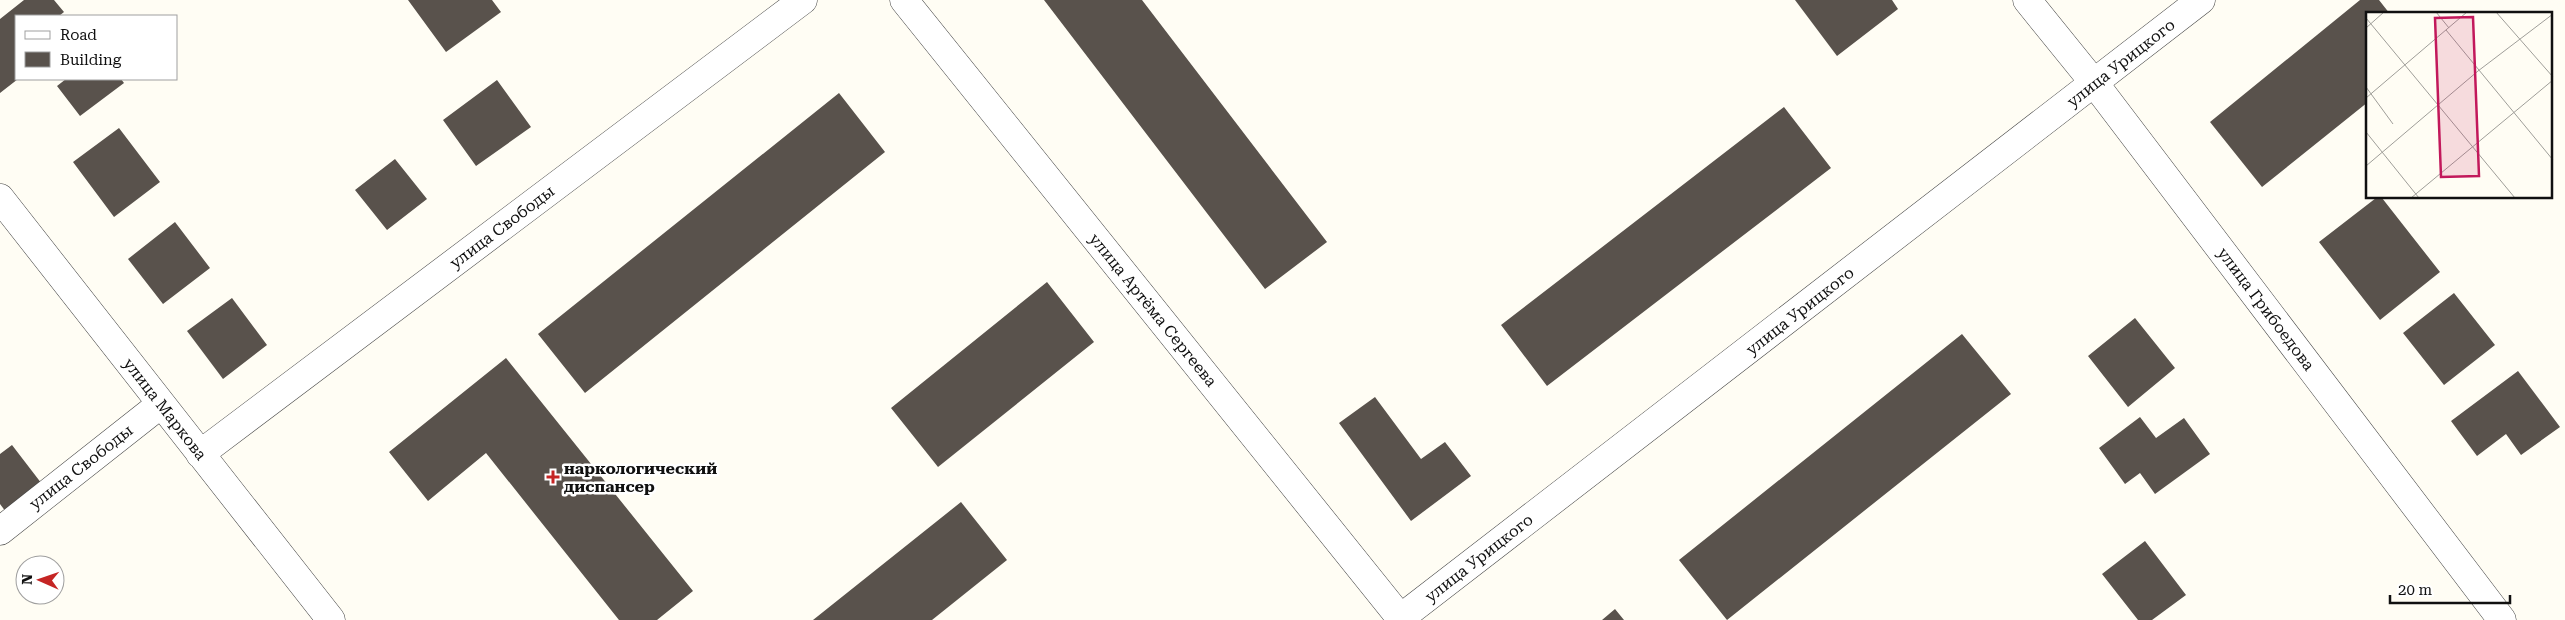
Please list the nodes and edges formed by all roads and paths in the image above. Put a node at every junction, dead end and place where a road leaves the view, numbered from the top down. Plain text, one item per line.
1 (803, 0) edge
2 (904, 0) edge
3 (2027, 0) edge
4 (2201, 0) edge
5 (2095, 84) junction
6 (0, 198) edge
7 (161, 404) junction
8 (200, 454) junction
9 (0, 530) edge
10 (1400, 619) edge
11 (331, 620) edge
12 (2502, 620) edge

1 - 8 street, улица Свободы
2 - 10 street, улица Артёма Сергеева
3 - 5 street, улица Грибоедова
4 - 5 street, улица Урицкого
5 - 10 street, улица Урицкого
5 - 12 street, улица Грибоедова
6 - 7 street, улица Маркова
7 - 8 street, улица Маркова
7 - 9 street, улица Свободы
8 - 11 street, улица Маркова

